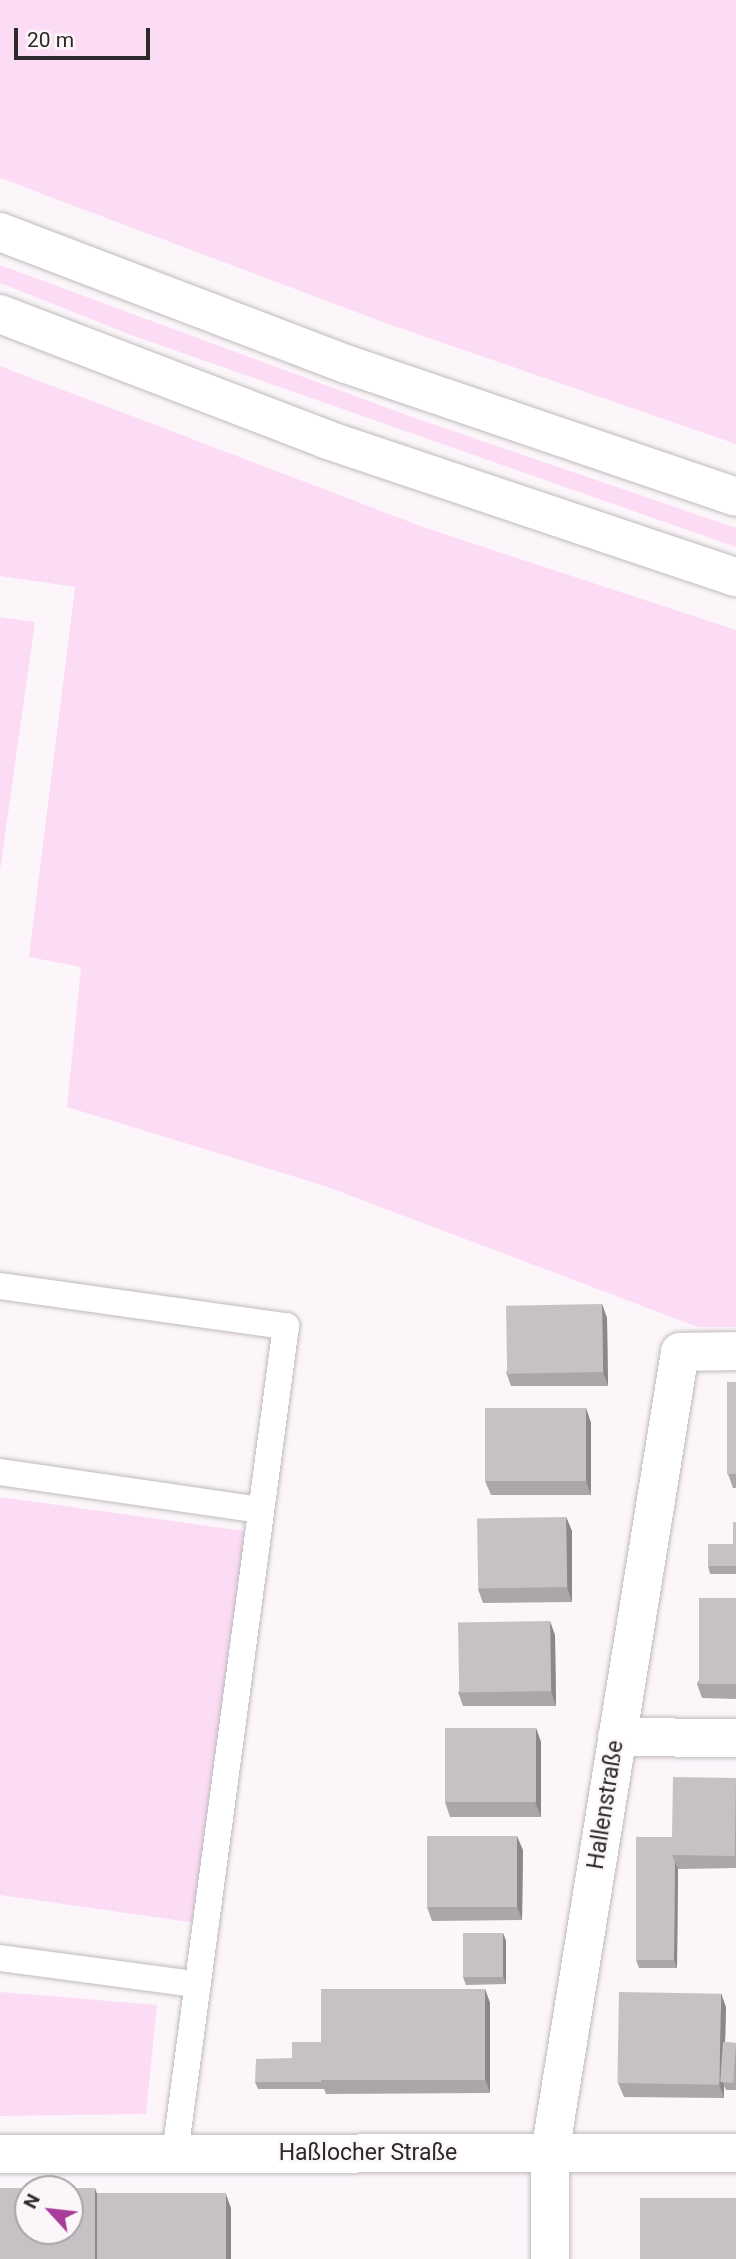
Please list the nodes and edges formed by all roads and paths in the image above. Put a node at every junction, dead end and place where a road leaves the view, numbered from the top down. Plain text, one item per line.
1 (0, 232) edge
2 (0, 314) edge
3 (736, 497) edge
4 (736, 577) edge
5 (0, 1286) edge
6 (736, 1351) edge
7 (0, 1472) edge
8 (260, 1510) junction
9 (617, 1737) junction
10 (736, 1738) edge
11 (0, 1958) edge
12 (195, 1984) junction
13 (175, 2153) junction
14 (550, 2153) junction
15 (736, 2153) edge
16 (0, 2154) edge
17 (551, 2259) edge

1 - 3 main road
2 - 4 main road
5 - 8 lane
6 - 9 main road, Hallenstraße
7 - 8 lane
8 - 12 lane
9 - 10 main road
9 - 14 main road, Hallenstraße
11 - 12 lane
12 - 13 lane
13 - 14 main road, Haßlocher Straße
13 - 16 main road, Haßlocher Straße
14 - 15 main road, Haßlocher Straße
14 - 17 main road, Hallenstraße

